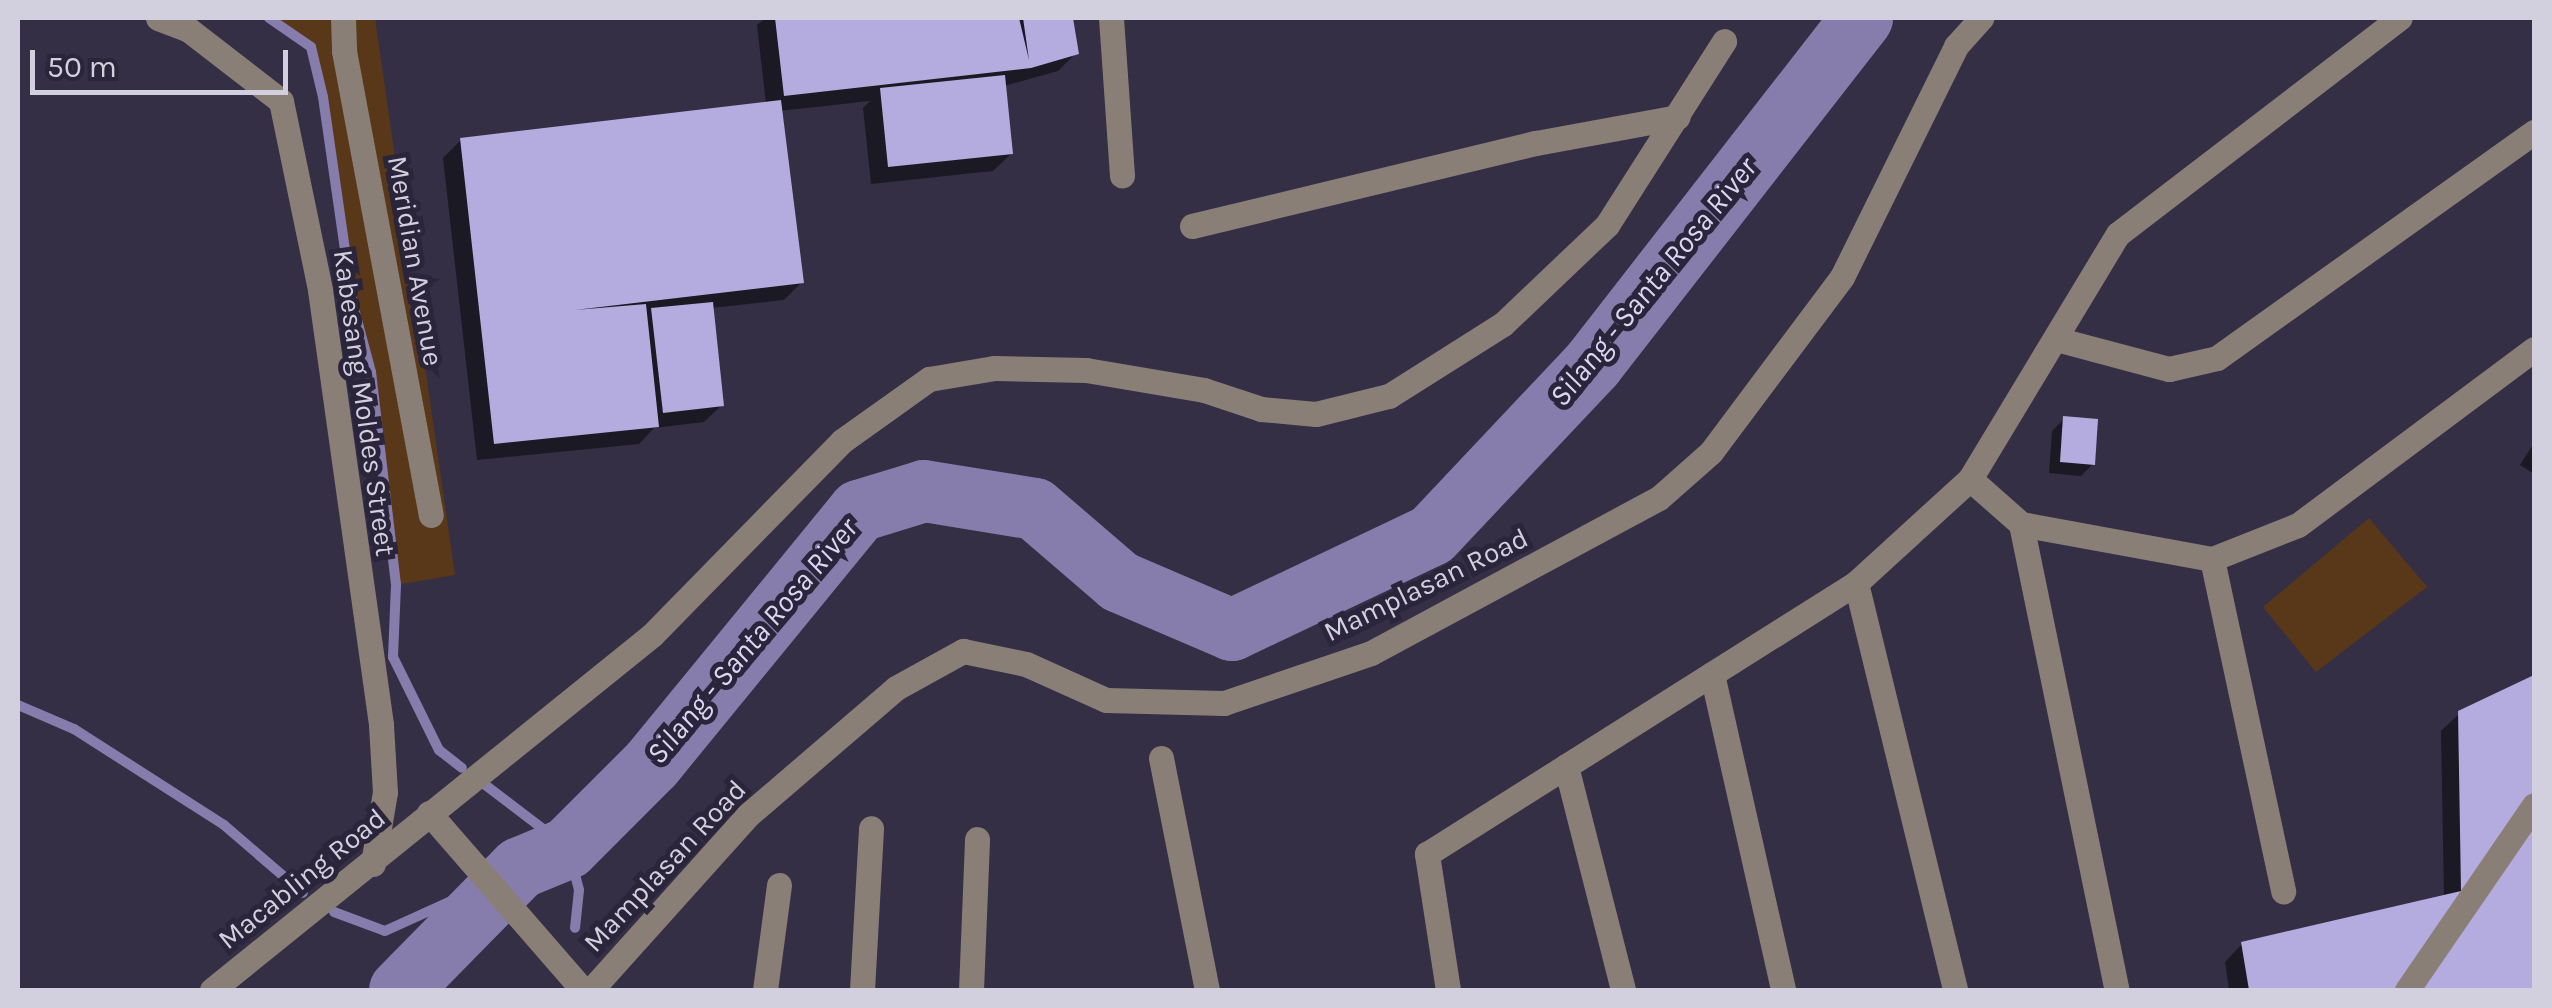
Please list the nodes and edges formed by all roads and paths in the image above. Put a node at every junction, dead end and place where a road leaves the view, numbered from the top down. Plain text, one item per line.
1 (158, 18) edge
2 (343, 18) edge
3 (1111, 18) edge
4 (1980, 18) edge
5 (2400, 18) edge
6 (1724, 41) dead end
7 (1678, 117) junction
8 (2534, 132) edge
9 (1122, 176) dead end
10 (1192, 226) dead end
11 (2056, 338) junction
12 (2534, 350) edge
13 (1970, 479) junction
14 (431, 515) dead end
15 (2021, 524) junction
16 (2212, 558) junction
17 (1856, 582) junction
18 (1712, 674) junction
19 (1160, 758) dead end
20 (1566, 766) junction
21 (2534, 805) edge
22 (429, 813) junction
23 (870, 828) dead end
24 (977, 840) dead end
25 (373, 864) junction
26 (779, 884) dead end
27 (2283, 891) dead end
28 (212, 990) edge
29 (583, 990) edge
30 (591, 990) edge
31 (765, 990) edge
32 (862, 990) edge
33 (970, 990) edge
34 (1207, 990) edge
35 (1448, 990) edge
36 (1623, 990) edge
37 (1784, 990) edge
38 (1954, 990) edge
39 (2117, 990) edge
40 (2407, 990) edge

1 - 25 street, Kabesang Moldes Street
2 - 14 street, Meridian Avenue
3 - 9 street
4 - 30 street, Mamplasan Road
5 - 11 street
6 - 7 street, Macabling Road
7 - 10 street
7 - 22 street, Macabling Road
8 - 11 street
11 - 13 street
12 - 16 street
13 - 15 street
13 - 17 street
15 - 16 street
15 - 39 street
16 - 27 street
17 - 18 street
17 - 38 street
18 - 20 street
18 - 37 street
19 - 34 street
20 - 35 street
20 - 36 street
21 - 40 street
22 - 25 street, Macabling Road
22 - 29 street
23 - 32 street
24 - 33 street
25 - 28 street, Macabling Road
26 - 31 street

